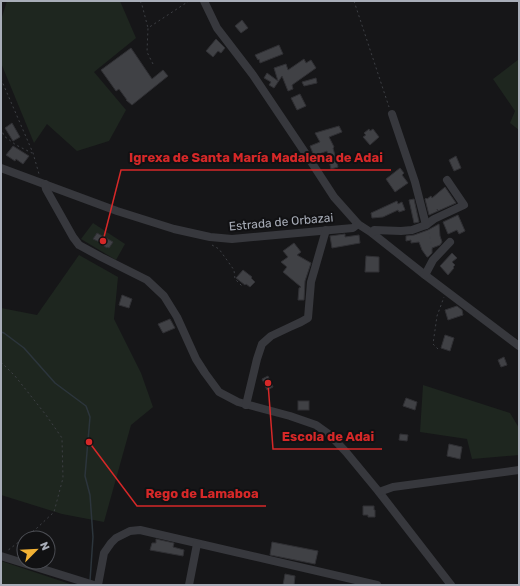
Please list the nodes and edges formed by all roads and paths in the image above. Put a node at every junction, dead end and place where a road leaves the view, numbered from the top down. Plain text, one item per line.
1 (140, 1) edge
2 (189, 1) edge
3 (204, 1) edge
4 (354, 1) edge
5 (148, 28) junction
6 (153, 64) dead end
7 (1, 79) edge
8 (392, 114) joint
9 (1, 128) edge
10 (33, 153) junction
11 (1, 168) edge
12 (447, 180) dead end
13 (43, 184) junction
14 (54, 188) junction
15 (50, 197) junction
16 (355, 222) junction
17 (427, 224) junction
18 (326, 230) junction
19 (372, 233) junction
20 (204, 236) junction
21 (450, 242) dead end
22 (432, 250) dead end
23 (425, 275) junction
24 (242, 286) dead end
25 (446, 291) junction
26 (519, 346) edge
27 (438, 349) dead end
28 (1, 362) edge
29 (246, 405) junction
30 (519, 470) edge
31 (379, 492) junction
32 (197, 544) junction
33 (4, 553) edge
34 (94, 585) edge
35 (98, 585) edge
36 (189, 585) edge
37 (377, 585) edge
38 (451, 585) edge

1 - 5 path
2 - 5 path
3 - 16 street, Estrada de Orbazai
4 - 8 path
5 - 6 path
7 - 10 path
8 - 17 street
9 - 10 path
10 - 13 path
11 - 13 street, Estrada de Orbazai
12 - 17 street
13 - 14 street, Estrada de Orbazai
13 - 15 street
14 - 15 street
14 - 20 street, Estrada de Orbazai
15 - 29 street
16 - 18 street, Estrada de Orbazai
16 - 19 street
17 - 19 street
17 - 22 path
18 - 20 street, Estrada de Orbazai
18 - 29 street
19 - 23 street
20 - 24 path
21 - 23 street
23 - 25 street
25 - 26 street
25 - 27 path
28 - 33 path
29 - 31 street
30 - 31 street
31 - 38 street
32 - 35 street
32 - 36 street
32 - 37 street
33 - 34 street

